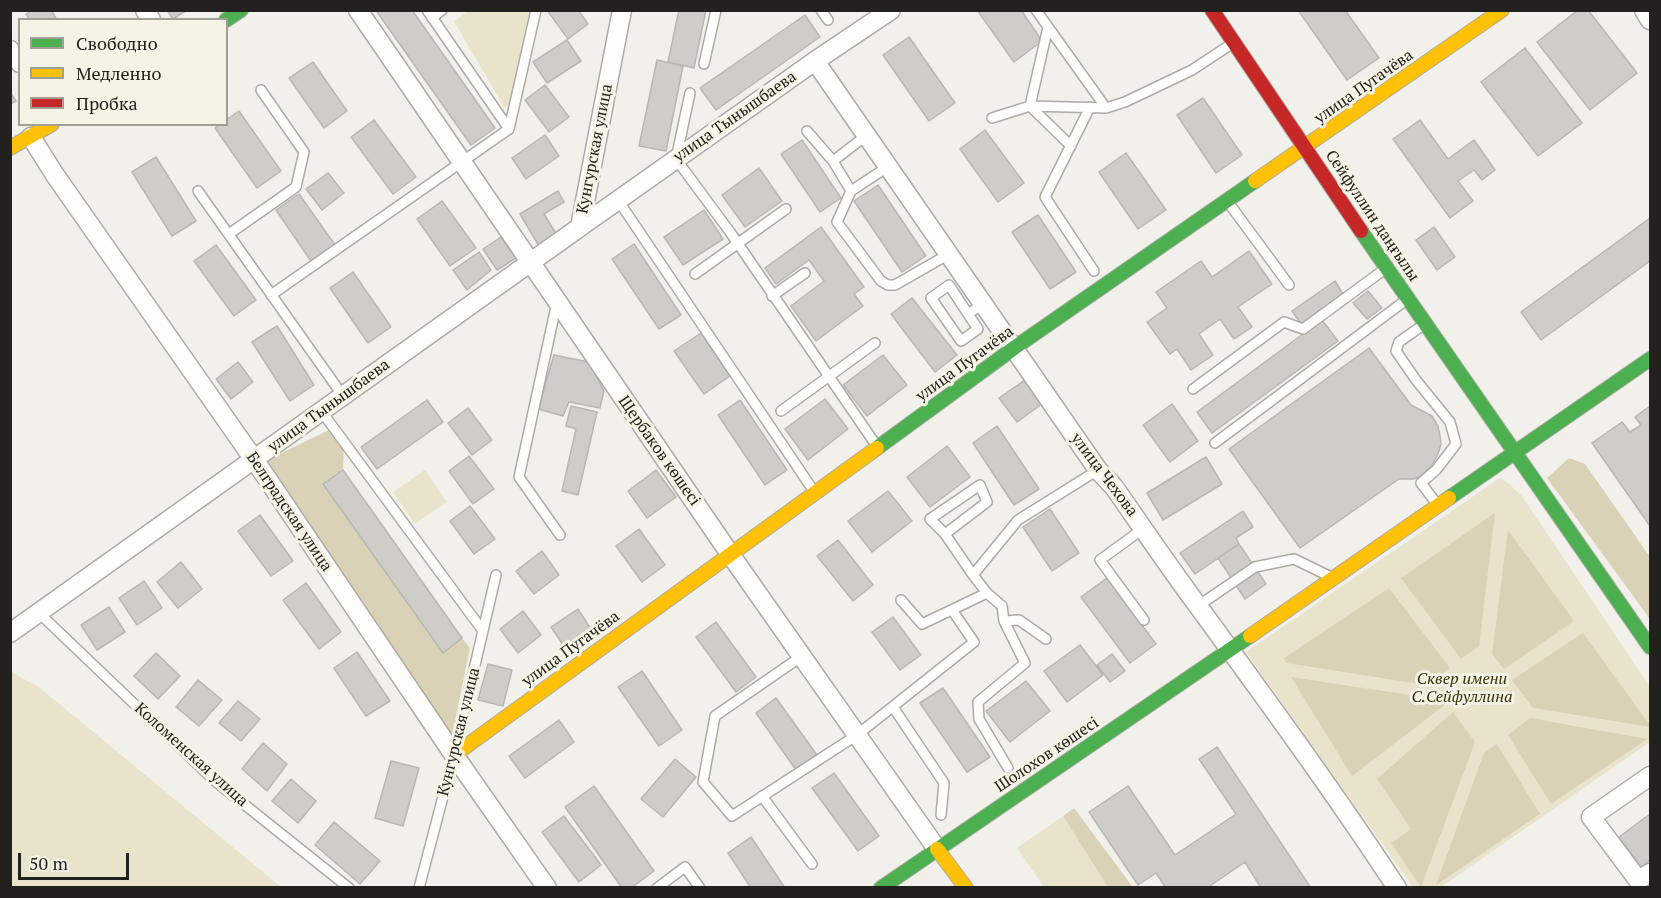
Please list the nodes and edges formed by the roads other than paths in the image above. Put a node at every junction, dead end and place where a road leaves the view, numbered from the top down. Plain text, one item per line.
1 (241, 10) edge
2 (358, 10) edge
3 (442, 10) edge
4 (536, 10) edge
5 (622, 10) edge
6 (716, 10) edge
7 (821, 10) edge
8 (1036, 10) edge
9 (1212, 10) edge
10 (1502, 10) edge
11 (1644, 10) edge
12 (889, 11) edge
13 (430, 14) edge
14 (228, 19) edge
15 (828, 20) dead end
16 (1650, 20) edge
17 (1048, 27) junction
18 (1234, 43) junction
19 (815, 61) junction
20 (704, 64) dead end
21 (261, 90) dead end
22 (690, 93) dead end
23 (1030, 106) junction
24 (1090, 107) junction
25 (1106, 108) junction
26 (992, 118) dead end
27 (49, 126) edge
28 (509, 129) junction
29 (807, 131) dead end
30 (867, 135) junction
31 (31, 137) junction
32 (1071, 146) junction
33 (10, 148) edge
34 (1306, 148) junction
35 (676, 159) junction
36 (833, 161) junction
37 (463, 163) junction
38 (889, 166) junction
39 (198, 191) dead end
40 (851, 191) junction
41 (618, 200) junction
42 (1228, 202) junction
43 (786, 209) dead end
44 (580, 227) junction
45 (229, 234) junction
46 (737, 244) junction
47 (949, 254) junction
48 (531, 262) junction
49 (1387, 267) junction
50 (1094, 271) dead end
51 (805, 273) dead end
52 (695, 274) dead end
53 (1289, 285) dead end
54 (272, 295) junction
55 (772, 296) junction
56 (1408, 298) junction
57 (557, 302) junction
58 (976, 309) junction
59 (1424, 324) junction
60 (874, 343) dead end
61 (1014, 348) junction
62 (1650, 359) edge
63 (827, 376) junction
64 (1193, 389) dead end
65 (343, 396) junction
66 (781, 411) dead end
67 (322, 412) junction
68 (1215, 442) dead end
69 (877, 447) junction
70 (1513, 453) junction
71 (254, 460) junction
72 (1098, 470) junction
73 (815, 492) junction
74 (1438, 506) junction
75 (1144, 528) junction
76 (945, 534) junction
77 (560, 535) dead end
78 (730, 554) junction
79 (496, 575) dead end
80 (973, 575) junction
81 (1334, 578) junction
82 (987, 593) junction
83 (902, 600) dead end
84 (1198, 606) junction
85 (952, 610) junction
86 (39, 613) junction
87 (1144, 620) dead end
88 (1004, 621) junction
89 (483, 631) junction
90 (10, 633) edge
91 (1046, 639) dead end
92 (1650, 646) edge
93 (1231, 649) junction
94 (802, 656) junction
95 (893, 707) junction
96 (857, 735) junction
97 (454, 755) junction
98 (1008, 768) dead end
99 (1650, 776) edge
100 (762, 796) junction
101 (941, 815) dead end
102 (937, 849) junction
103 (812, 864) dead end
104 (1650, 873) edge
105 (349, 888) edge
106 (419, 888) edge
107 (546, 888) edge
108 (657, 888) edge
109 (700, 888) edge
110 (881, 888) edge
111 (966, 888) edge
112 (1397, 888) edge

1 - 14 main road
2 - 37 street, Щербаков көшесі
3 - 13 lane
4 - 28 lane
5 - 44 street, Кунгурская улица
6 - 20 lane
7 - 15 lane
8 - 17 lane
9 - 18 main road, Сейфуллин даңғылы
10 - 34 main road, улица Пугачёва
11 - 16 street
12 - 19 street, улица Тынышбаева
13 - 28 lane
17 - 23 lane
17 - 25 lane
18 - 25 lane
18 - 34 main road, Сейфуллин даңғылы
19 - 30 street, улица Чехова
19 - 35 street, улица Тынышбаева
21 - 45 lane
22 - 35 lane
23 - 24 lane
23 - 26 lane
23 - 32 lane
24 - 25 lane
24 - 32 lane
27 - 31 main road
28 - 37 lane
29 - 36 lane
30 - 36 lane
30 - 38 street, улица Чехова
31 - 33 main road
31 - 71 street, Белградская улица
32 - 50 lane
34 - 42 main road, улица Пугачёва
34 - 49 main road, Сейфуллин даңғылы
35 - 41 street, улица Тынышбаева
35 - 46 lane
36 - 40 lane
37 - 48 street, Щербаков көшесі
37 - 54 lane
38 - 40 lane
38 - 47 street, улица Чехова
39 - 45 lane
40 - 47 lane
41 - 44 street, улица Тынышбаева
41 - 73 lane
42 - 53 lane
42 - 61 main road, улица Пугачёва
43 - 46 lane
44 - 48 street, Кунгурская улица
45 - 54 lane
46 - 52 lane
46 - 55 lane
47 - 58 street, улица Чехова
48 - 57 street, Щербаков көшесі
48 - 65 street, улица Тынышбаева
49 - 56 main road, Сейфуллин даңғылы
49 - 64 lane
51 - 55 lane
54 - 65 lane
55 - 63 lane
56 - 59 main road, Сейфуллин даңғылы
56 - 68 lane
57 - 77 lane
57 - 78 street, Щербаков көшесі
58 - 58 lane
58 - 61 street, улица Чехова
59 - 70 main road, Сейфуллин даңғылы
59 - 74 lane
60 - 63 lane
61 - 69 main road, улица Пугачёва
61 - 72 street, улица Чехова
62 - 70 main road, Шолохов көшесі
63 - 66 lane
63 - 69 lane
65 - 67 street, улица Тынышбаева
67 - 71 street, улица Тынышбаева
67 - 89 lane
69 - 73 main road, улица Пугачёва
70 - 74 main road, Шолохов көшесі
70 - 92 main road
71 - 86 street, улица Тынышбаева
71 - 97 street, Белградская улица
72 - 75 street, улица Чехова
72 - 80 lane
73 - 78 main road, улица Пугачёва
74 - 81 main road, Шолохов көшесі
75 - 84 street, улица Чехова
75 - 87 lane
76 - 76 lane
76 - 80 lane
78 - 94 street, Щербаков көшесі
78 - 97 main road, улица Пугачёва
79 - 89 lane, Кунгурская улица
80 - 82 lane
81 - 84 lane
81 - 93 main road, Шолохов көшесі
82 - 85 lane
82 - 88 lane
83 - 85 lane
84 - 93 street, улица Чехова
85 - 95 lane
86 - 90 street, улица Тынышбаева
86 - 105 lane, Коломенская улица
88 - 91 lane
88 - 98 lane
89 - 97 lane, Кунгурская улица
93 - 102 main road, Шолохов көшесі
93 - 112 street, улица Чехова
94 - 96 street, Щербаков көшесі
94 - 100 lane
95 - 96 lane
95 - 101 lane
96 - 100 lane
96 - 102 street, Щербаков көшесі
97 - 106 lane, Кунгурская улица
97 - 107 street, Белградская улица
99 - 104 street
100 - 103 lane
102 - 110 main road, Шолохов көшесі
102 - 111 main road, Щербаков көшесі
108 - 109 lane

